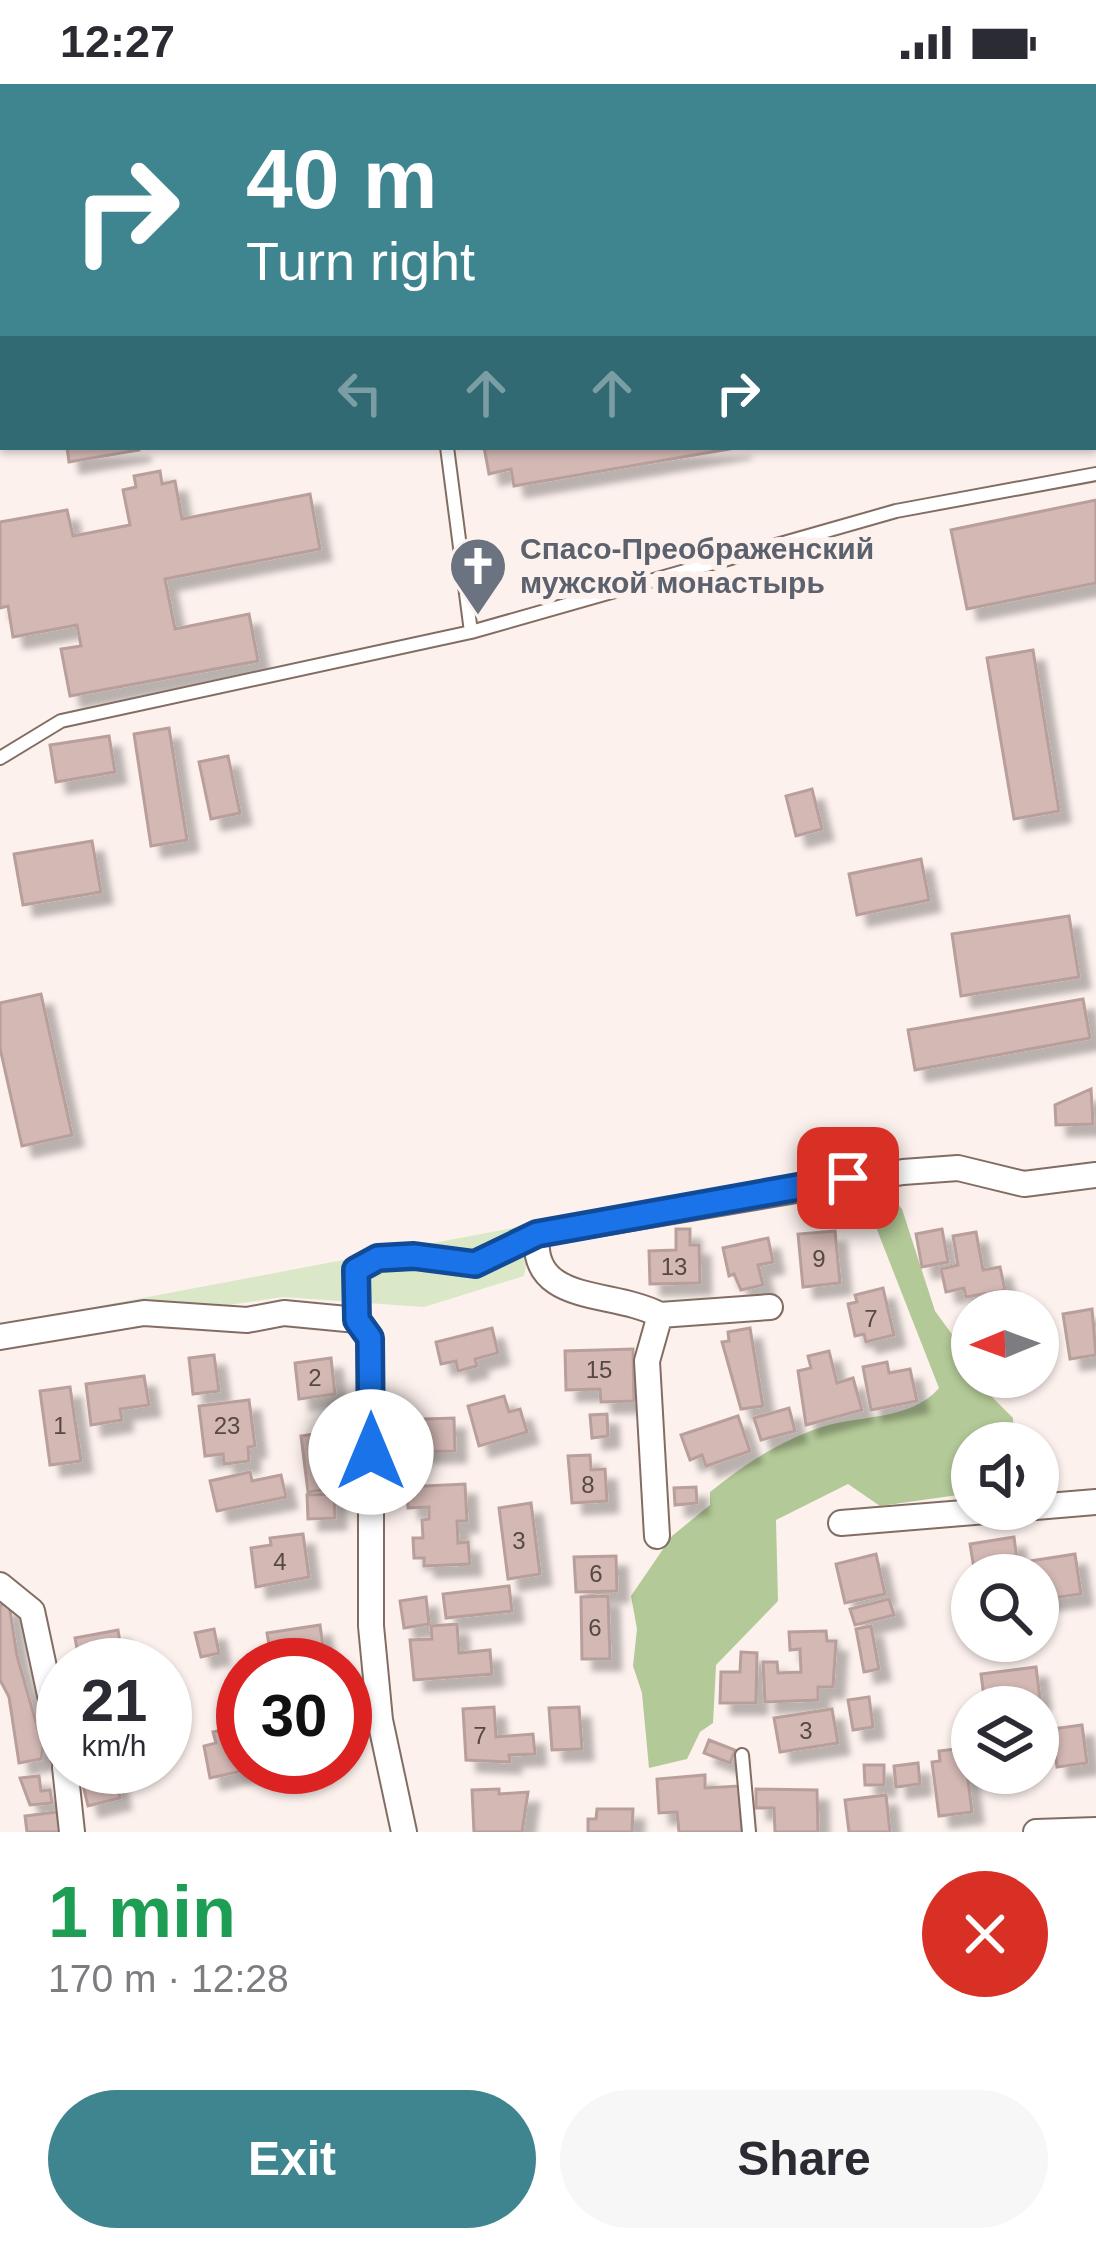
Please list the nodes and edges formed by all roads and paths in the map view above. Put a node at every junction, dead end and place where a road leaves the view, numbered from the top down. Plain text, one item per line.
1 (447, 450) edge
2 (1096, 474) edge
3 (471, 632) junction
4 (0, 758) edge
5 (1096, 1175) edge
6 (537, 1234) junction
7 (770, 1307) dead end
8 (660, 1315) junction
9 (357, 1320) junction
10 (0, 1337) edge
11 (1096, 1502) edge
12 (842, 1523) dead end
13 (658, 1536) dead end
14 (0, 1585) edge
15 (38, 1638) edge
16 (742, 1755) dead end
17 (68, 1794) edge
18 (1096, 1830) edge
19 (72, 1832) edge
20 (404, 1832) edge
21 (749, 1832) edge
22 (1036, 1832) edge

1 - 3 lane
2 - 3 lane
3 - 4 lane
5 - 6 street
6 - 8 street
6 - 9 lane
7 - 8 street
8 - 13 street
9 - 10 street
9 - 20 street
11 - 12 street
14 - 15 street
16 - 21 lane
17 - 19 street
18 - 22 street

